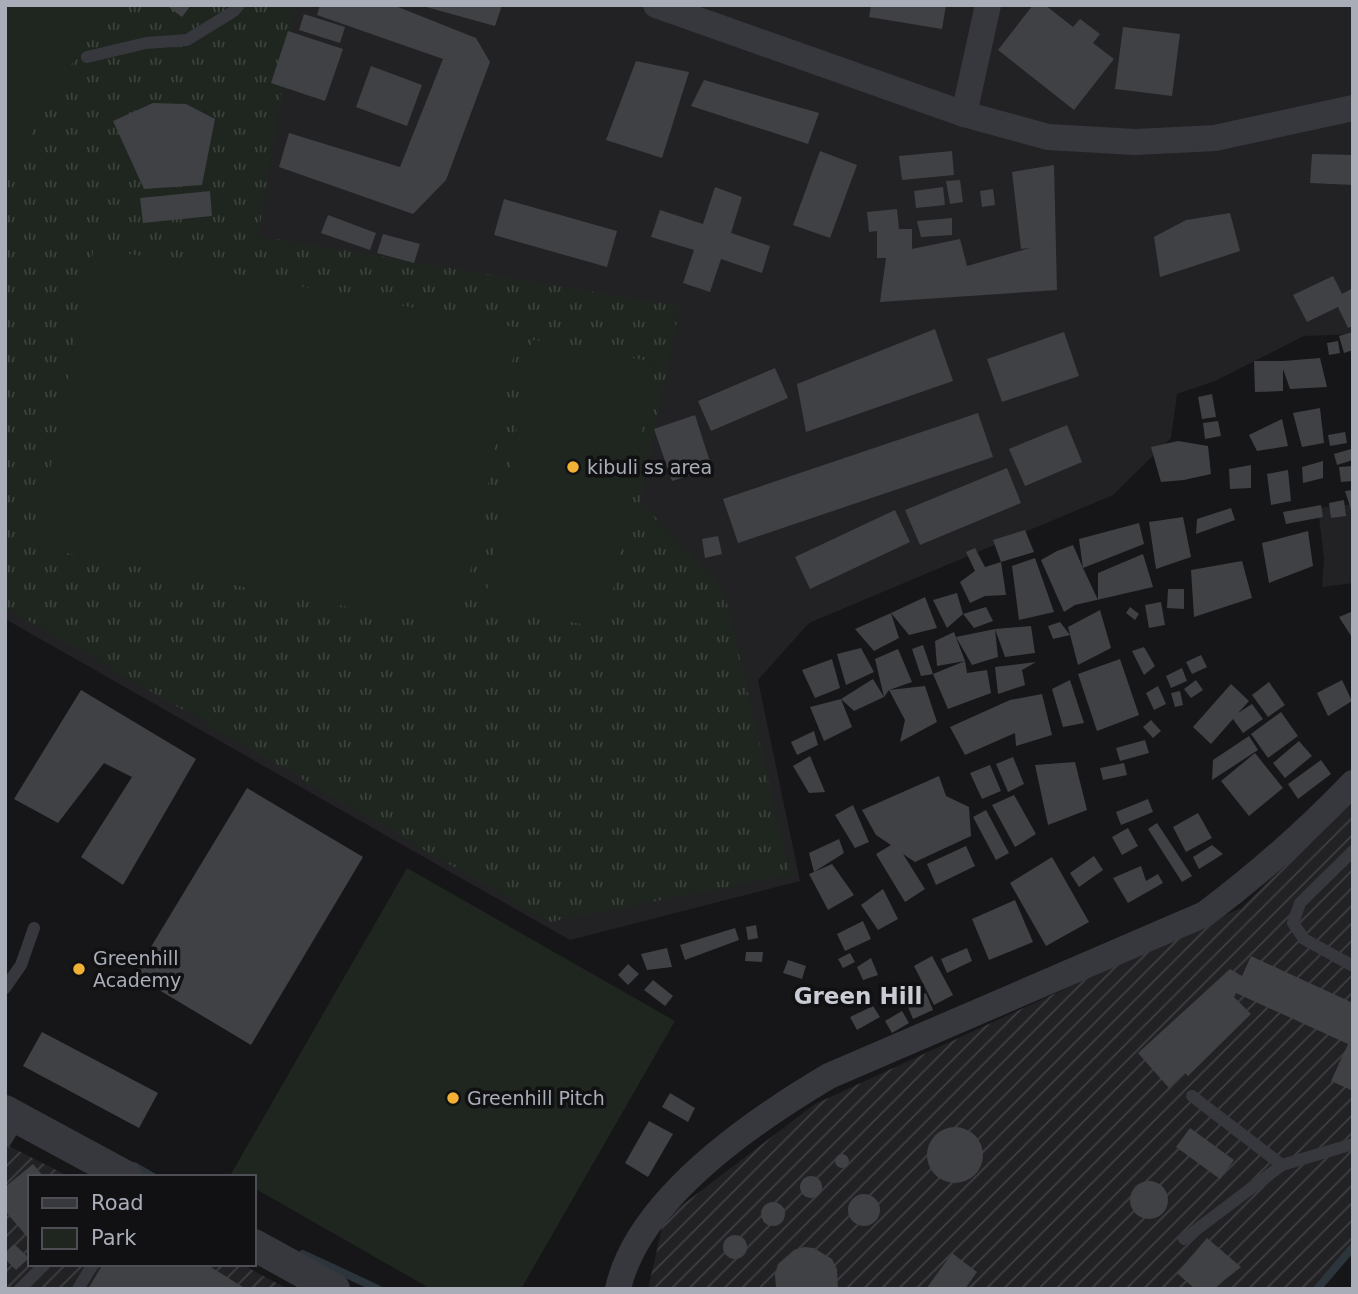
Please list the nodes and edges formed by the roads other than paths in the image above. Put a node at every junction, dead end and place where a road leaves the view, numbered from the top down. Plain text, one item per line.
1 (239, 5) edge
2 (656, 5) edge
3 (988, 5) edge
4 (87, 57) dead end
5 (1353, 107) edge
6 (964, 114) junction
7 (1353, 783) edge
8 (1353, 851) edge
9 (34, 928) dead end
10 (1353, 966) edge
11 (5, 989) edge
12 (1192, 1096) dead end
13 (10, 1124) edge
14 (1353, 1144) edge
15 (1282, 1165) junction
16 (123, 1175) edge
17 (1184, 1239) dead end
18 (256, 1246) edge
19 (43, 1266) edge
20 (92, 1266) edge
21 (23, 1286) edge
22 (78, 1289) edge
23 (334, 1289) edge
24 (618, 1289) edge

1 - 4 lane
2 - 6 street
3 - 6 street
5 - 6 street
7 - 24 street
8 - 10 lane
9 - 11 lane
12 - 15 lane
13 - 16 street
14 - 15 lane
15 - 17 lane
18 - 23 street
19 - 21 lane
20 - 22 lane

